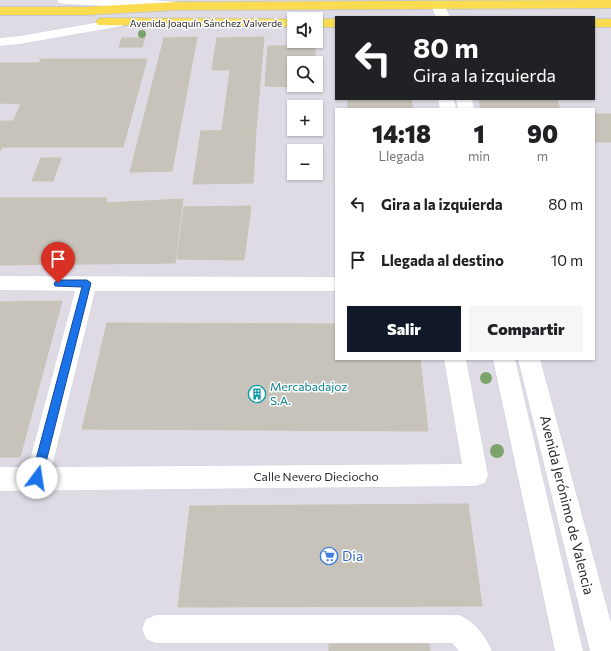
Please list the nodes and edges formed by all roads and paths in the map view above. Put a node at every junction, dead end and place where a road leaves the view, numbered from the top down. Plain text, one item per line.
1 (64, 0) edge
2 (387, 2) edge
3 (611, 4) edge
4 (176, 6) junction
5 (0, 10) edge
6 (433, 11) edge
7 (0, 22) edge
8 (117, 23) junction
9 (287, 23) edge
10 (323, 23) edge
11 (595, 23) edge
12 (611, 23) edge
13 (335, 24) edge
14 (0, 42) edge
15 (0, 283) edge
16 (87, 283) junction
17 (335, 284) edge
18 (455, 360) edge
19 (504, 360) edge
20 (530, 360) edge
21 (37, 478) junction
22 (0, 479) edge
23 (156, 629) dead end
24 (478, 651) edge
25 (569, 651) edge
26 (604, 651) edge

1 - 4 street, Avenida Joaquín Sánchez Valverde
2 - 4 main road, Avenida Joaquín Sánchez Valverde
2 - 6 main road, Avenida Joaquín Sánchez Valverde
3 - 6 main road, Avenida Joaquín Sánchez Valverde
4 - 5 main road, Avenida Joaquín Sánchez Valverde
7 - 8 main road, Avenida Joaquín Sánchez Valverde
8 - 9 main road, Avenida Joaquín Sánchez Valverde
8 - 14 street, Avenida Joaquín Sánchez Valverde
10 - 13 main road
11 - 12 main road
15 - 16 street
16 - 17 street
16 - 21 street
18 - 21 street, Calle Nevero Dieciocho
19 - 25 street
20 - 26 street, Avenida Jerónimo de Valencia
21 - 22 street, Calle Nevero Dieciocho
23 - 24 street

